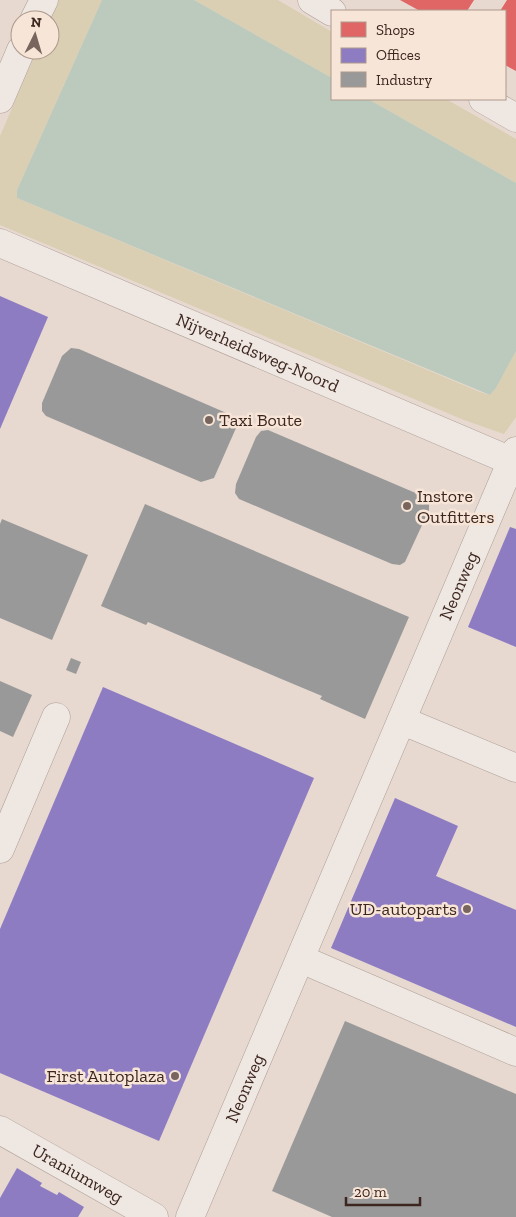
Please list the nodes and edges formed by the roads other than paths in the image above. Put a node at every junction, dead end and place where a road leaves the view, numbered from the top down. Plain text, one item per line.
1 (312, 0) edge
2 (331, 11) edge
3 (17, 60) edge
4 (0, 99) edge
5 (485, 100) edge
6 (516, 118) edge
7 (0, 243) edge
8 (514, 458) edge
9 (56, 717) dead end
10 (402, 721) junction
11 (516, 768) edge
12 (0, 849) edge
13 (301, 959) junction
14 (516, 1052) edge
15 (0, 1130) edge
16 (154, 1217) edge
17 (190, 1217) edge

1 - 2 street
3 - 4 street
5 - 6 street
7 - 8 street, Nijverheidsweg-Noord
8 - 10 street, Neonweg
9 - 12 street
10 - 11 street
10 - 13 street, Neonweg
13 - 14 street
13 - 17 street, Neonweg
15 - 16 street, Uraniumweg

